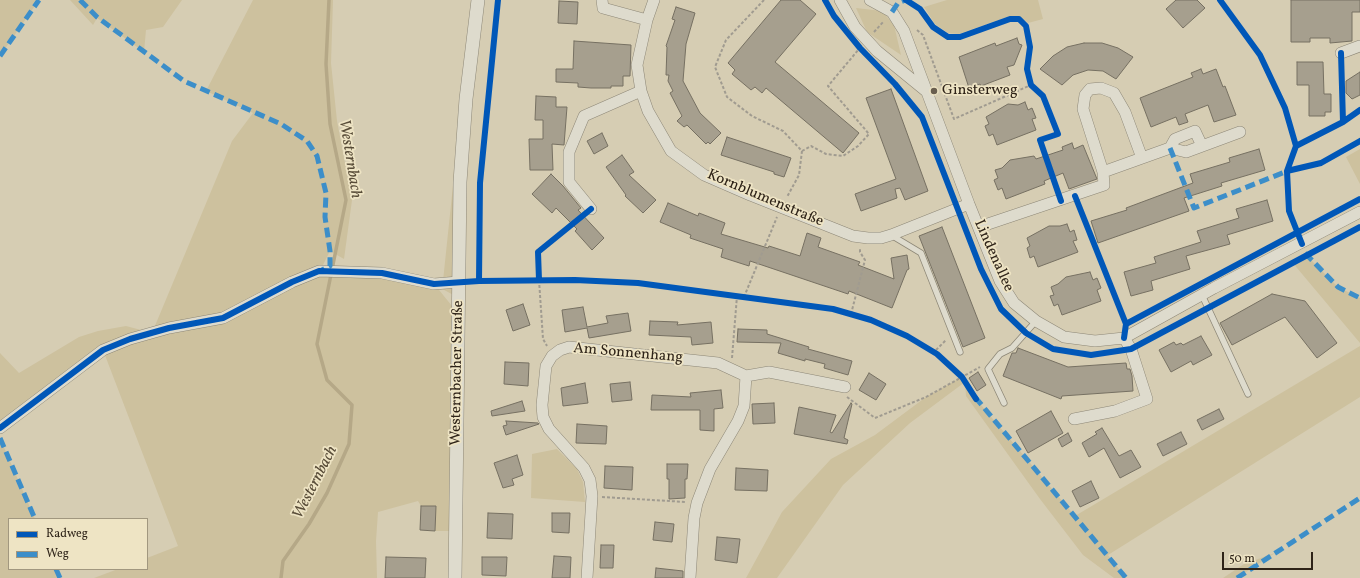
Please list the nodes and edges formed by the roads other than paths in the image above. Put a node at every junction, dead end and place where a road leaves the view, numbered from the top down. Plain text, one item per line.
1 (478, 0) edge
2 (602, 0) edge
3 (654, 0) edge
4 (840, 0) edge
5 (870, 0) edge
6 (647, 20) junction
7 (1360, 46) edge
8 (1341, 53) dead end
9 (641, 91) junction
10 (928, 93) junction
11 (1240, 132) dead end
12 (1202, 146) junction
13 (1170, 148) junction
14 (1142, 158) junction
15 (1103, 172) junction
16 (969, 204) junction
17 (591, 209) dead end
18 (1360, 212) edge
19 (979, 227) junction
20 (891, 235) junction
21 (459, 282) junction
22 (1202, 294) junction
23 (1036, 322) junction
24 (1124, 338) junction
25 (960, 352) dead end
26 (746, 376) junction
27 (845, 386) road end
28 (1248, 394) dead end
29 (1004, 403) dead end
30 (1074, 419) dead end
31 (0, 428) edge
32 (455, 578) edge
33 (587, 578) edge
34 (690, 578) edge

1 - 21 street, Westernbacher Straße
2 - 6 street
3 - 6 street, Kornblumenstraße
4 - 10 street
5 - 10 street, Lindenallee
6 - 9 street, Kornblumenstraße
7 - 8 street
9 - 17 street
9 - 20 street, Kornblumenstraße
10 - 16 street, Lindenallee
11 - 12 street
12 - 13 street
12 - 13 street
13 - 14 street
14 - 15 street
14 - 15 street
15 - 19 street
16 - 19 street, Lindenallee
16 - 20 street, Kornblumenstraße
18 - 22 street, Lindenallee
19 - 23 street, Lindenallee
20 - 25 lane
21 - 31 street
21 - 32 street, Westernbacher Straße
22 - 24 street, Lindenallee
22 - 28 lane
23 - 24 street, Lindenallee
23 - 29 lane
24 - 30 street
26 - 27 street
26 - 33 street, Am Sonnenhang
26 - 34 street

